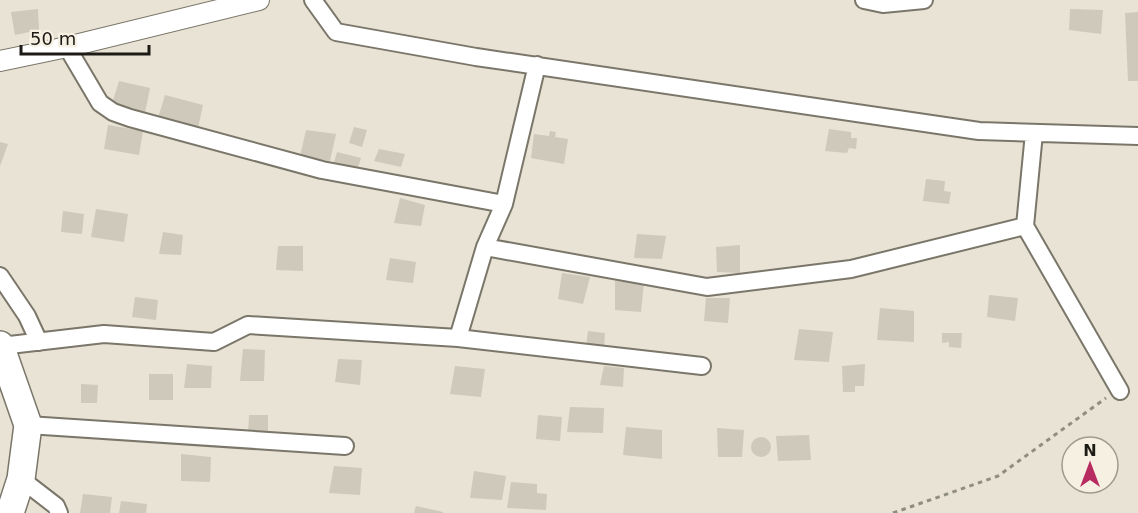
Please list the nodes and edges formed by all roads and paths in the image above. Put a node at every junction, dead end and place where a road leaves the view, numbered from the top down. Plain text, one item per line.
1 (259, 0) edge
2 (314, 0) edge
3 (864, 0) edge
4 (924, 0) edge
5 (67, 47) junction
6 (0, 61) edge
7 (537, 65) junction
8 (1034, 133) junction
9 (1138, 136) edge
10 (504, 204) junction
11 (1025, 226) junction
12 (485, 247) junction
13 (0, 276) edge
14 (458, 338) junction
15 (39, 342) junction
16 (0, 345) edge
17 (702, 366) dead end
18 (1115, 393) joint
19 (28, 425) junction
20 (345, 446) dead end
21 (21, 479) junction
22 (10, 513) edge
23 (59, 513) edge
24 (893, 513) edge

1 - 5 street
2 - 7 street
3 - 4 street
5 - 6 street
5 - 10 street
7 - 8 street
7 - 10 street
8 - 9 street
8 - 11 street
10 - 12 street
11 - 12 street
11 - 18 street
12 - 14 street
13 - 15 street
14 - 15 street
14 - 17 street
15 - 16 street
16 - 19 highway
18 - 24 path
19 - 20 street
19 - 21 highway
21 - 22 highway
21 - 23 street

